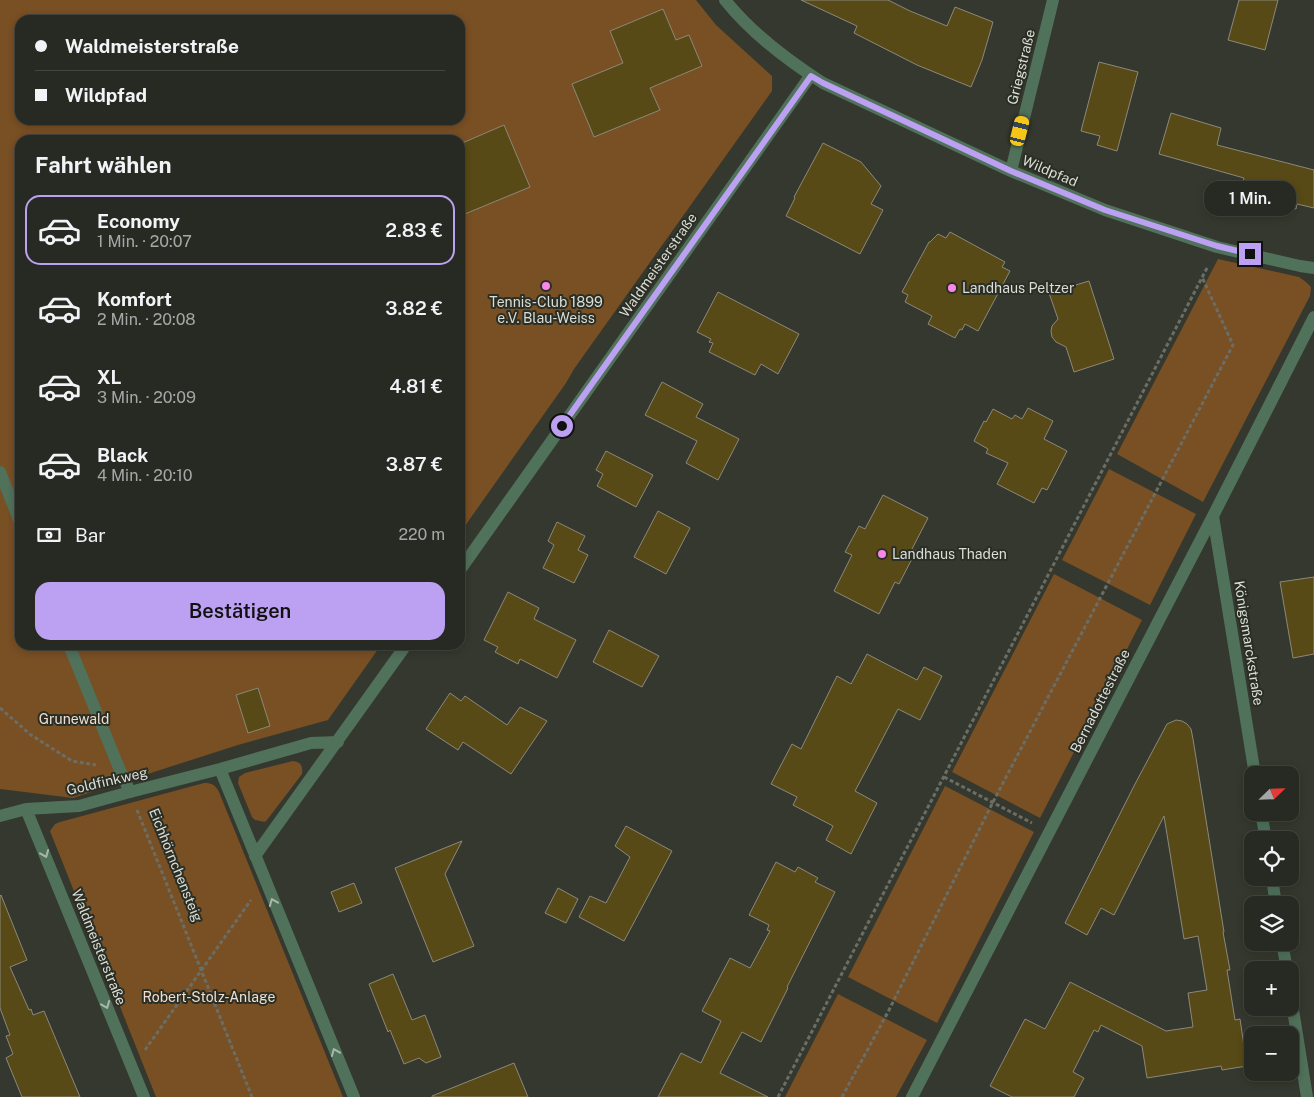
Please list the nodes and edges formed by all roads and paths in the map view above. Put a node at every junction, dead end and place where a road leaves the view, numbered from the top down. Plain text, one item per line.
1 (725, 0) edge
2 (1053, 0) edge
3 (811, 76) junction
4 (1011, 171) junction
5 (1209, 263) dead end
6 (1314, 268) edge
7 (1202, 276) junction
8 (1314, 317) edge
9 (0, 472) edge
10 (15, 510) edge
11 (1213, 516) junction
12 (465, 563) edge
13 (71, 650) edge
14 (402, 650) edge
15 (0, 708) edge
16 (338, 742) junction
17 (1254, 766) edge
18 (119, 768) junction
19 (220, 769) junction
20 (944, 777) junction
21 (130, 792) junction
22 (993, 802) junction
23 (26, 809) junction
24 (0, 816) edge
25 (1050, 832) junction
26 (255, 856) junction
27 (264, 880) junction
28 (202, 970) junction
29 (1294, 1016) edge
30 (142, 1054) dead end
31 (144, 1097) edge
32 (252, 1097) edge
33 (354, 1097) edge
34 (778, 1097) edge
35 (842, 1097) edge
36 (912, 1097) edge
37 (1307, 1097) edge

1 - 3 street, Wildpfad
2 - 4 street, Griegstraße
3 - 4 street, Wildpfad
3 - 12 street, Waldmeisterstraße
4 - 6 street, Wildpfad
5 - 7 path
7 - 20 path
7 - 22 path
8 - 11 street, Bernadottestraße
9 - 10 street
11 - 17 street, Königsmarckstraße
11 - 25 street, Bernadottestraße
13 - 18 street
14 - 16 street
15 - 18 path
16 - 19 street
16 - 26 street
18 - 21 street
19 - 21 street, Goldfinkweg
19 - 26 street
20 - 22 path
20 - 34 path
21 - 23 street, Goldfinkweg
21 - 28 path, Eichhörnchensteig
22 - 25 path
22 - 35 path
23 - 24 street, Goldfinkweg
23 -> 31 street, Waldmeisterstraße
25 - 36 street, Bernadottestraße
26 - 27 street
27 - 28 path
33 -> 27 street
28 - 30 path
28 - 32 path, Eichhörnchensteig
29 - 37 street

